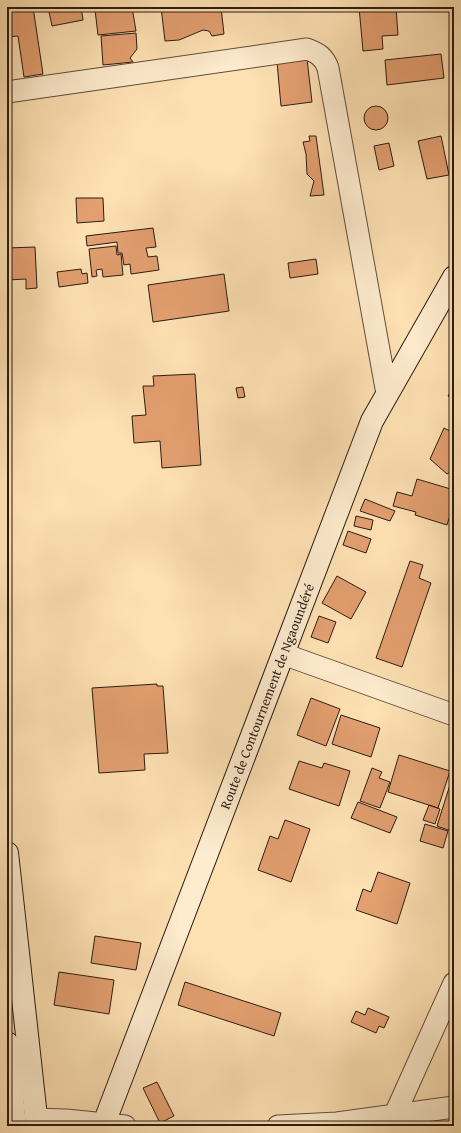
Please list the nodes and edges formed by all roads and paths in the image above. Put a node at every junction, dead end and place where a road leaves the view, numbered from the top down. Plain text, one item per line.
1 (7, 92) edge
2 (454, 277) edge
3 (387, 394) junction
4 (282, 654) junction
5 (454, 714) edge
6 (7, 852) edge
7 (454, 983) edge
8 (7, 1043) edge
9 (454, 1107) edge
10 (396, 1114) junction
11 (37, 1122) edge
12 (366, 1123) edge
13 (103, 1124) edge
14 (15, 1126) edge
15 (125, 1126) edge
16 (278, 1126) edge

1 - 3 street
2 - 3 street, Route de Contournement de Ngaoundéré
3 - 4 street, Route de Contournement de Ngaoundéré
4 - 5 street
4 - 13 street, Route de Contournement de Ngaoundéré
6 - 11 street
7 - 10 street
8 - 14 street
9 - 10 street
10 - 12 street
11 - 13 street
12 - 16 street
13 - 15 street

